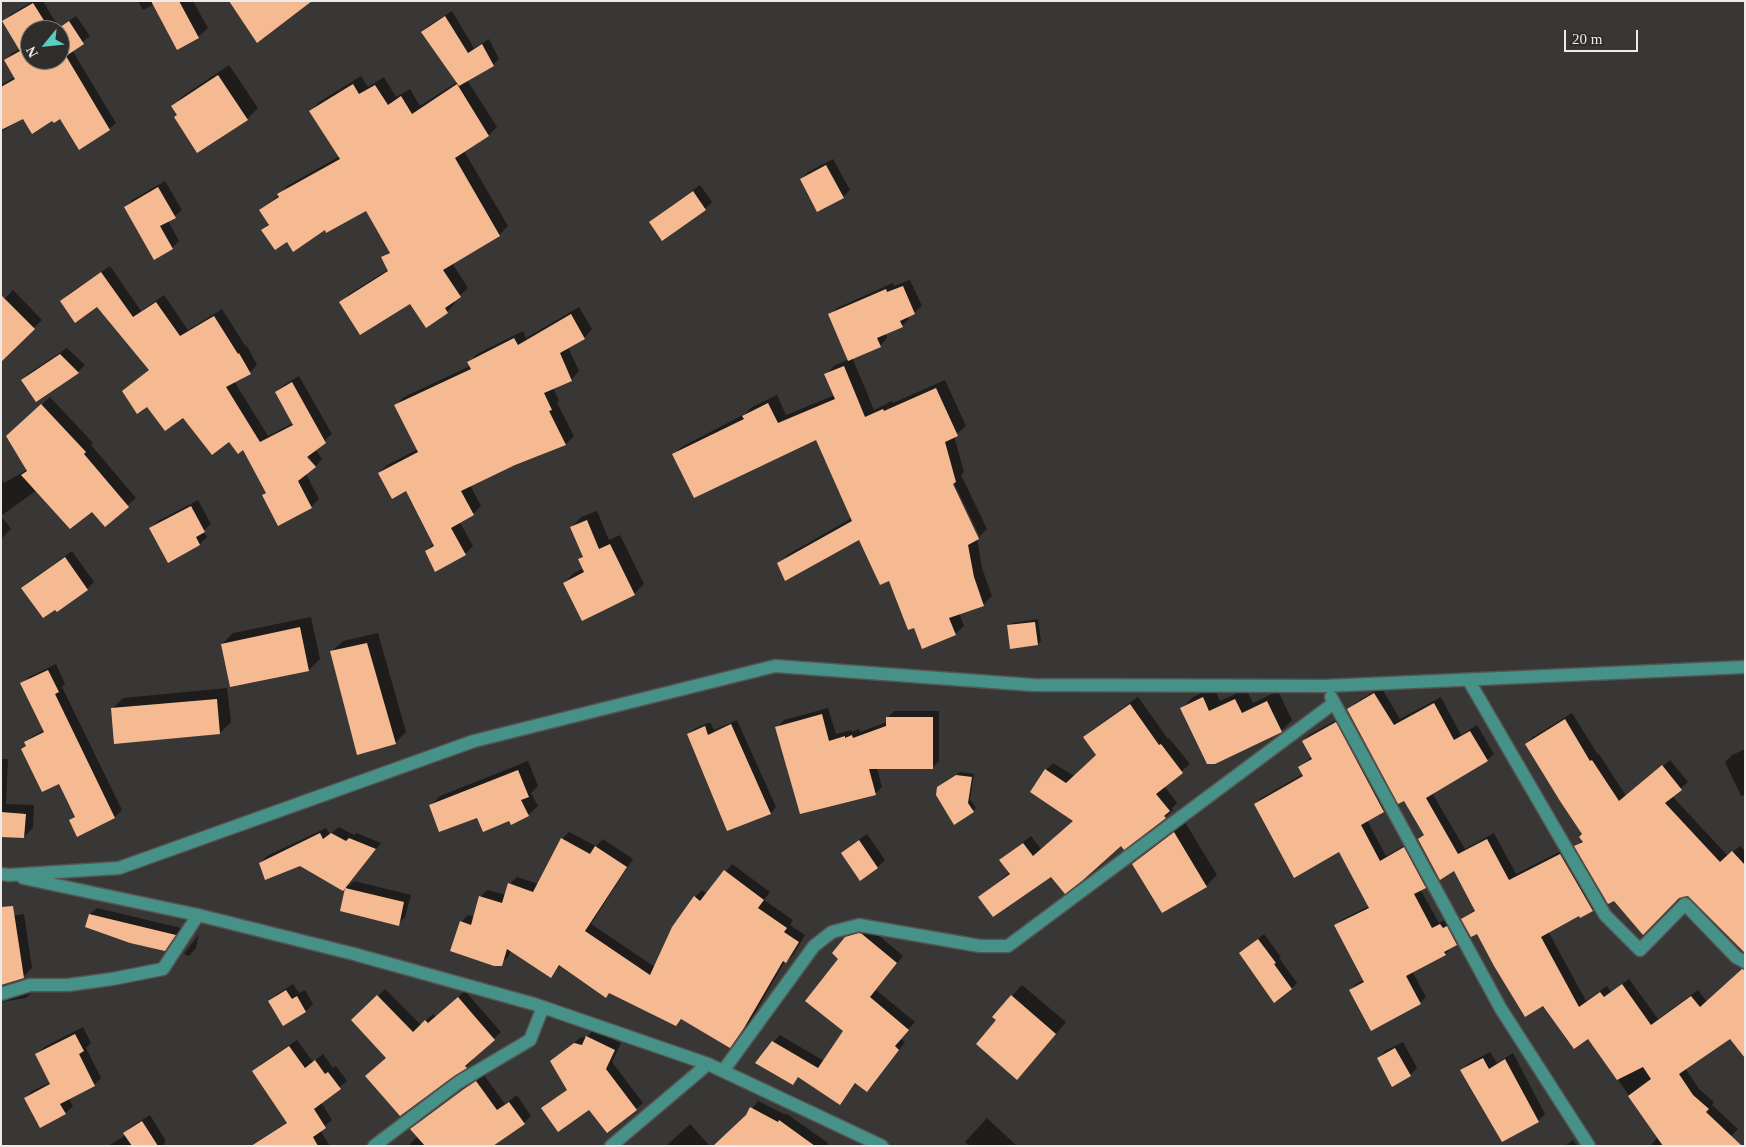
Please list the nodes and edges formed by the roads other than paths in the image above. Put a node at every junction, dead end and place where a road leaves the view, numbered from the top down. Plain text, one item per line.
1 (1745, 668) edge
2 (1469, 681) junction
3 (1325, 686) junction
4 (1334, 703) junction
5 (5, 875) edge
6 (198, 915) junction
7 (1745, 962) edge
8 (1, 994) edge
9 (543, 1007) junction
10 (708, 1064) junction
11 (723, 1071) junction
12 (374, 1146) edge
13 (611, 1146) edge
14 (882, 1146) edge
15 (1589, 1146) edge

1 - 2 street
2 - 3 street
2 - 7 street
3 - 4 street
3 - 5 street
4 - 11 street
4 - 15 street
5 - 6 street
6 - 8 street
6 - 9 street
9 - 10 street
9 - 12 street
10 - 11 street
10 - 13 street
11 - 14 street

